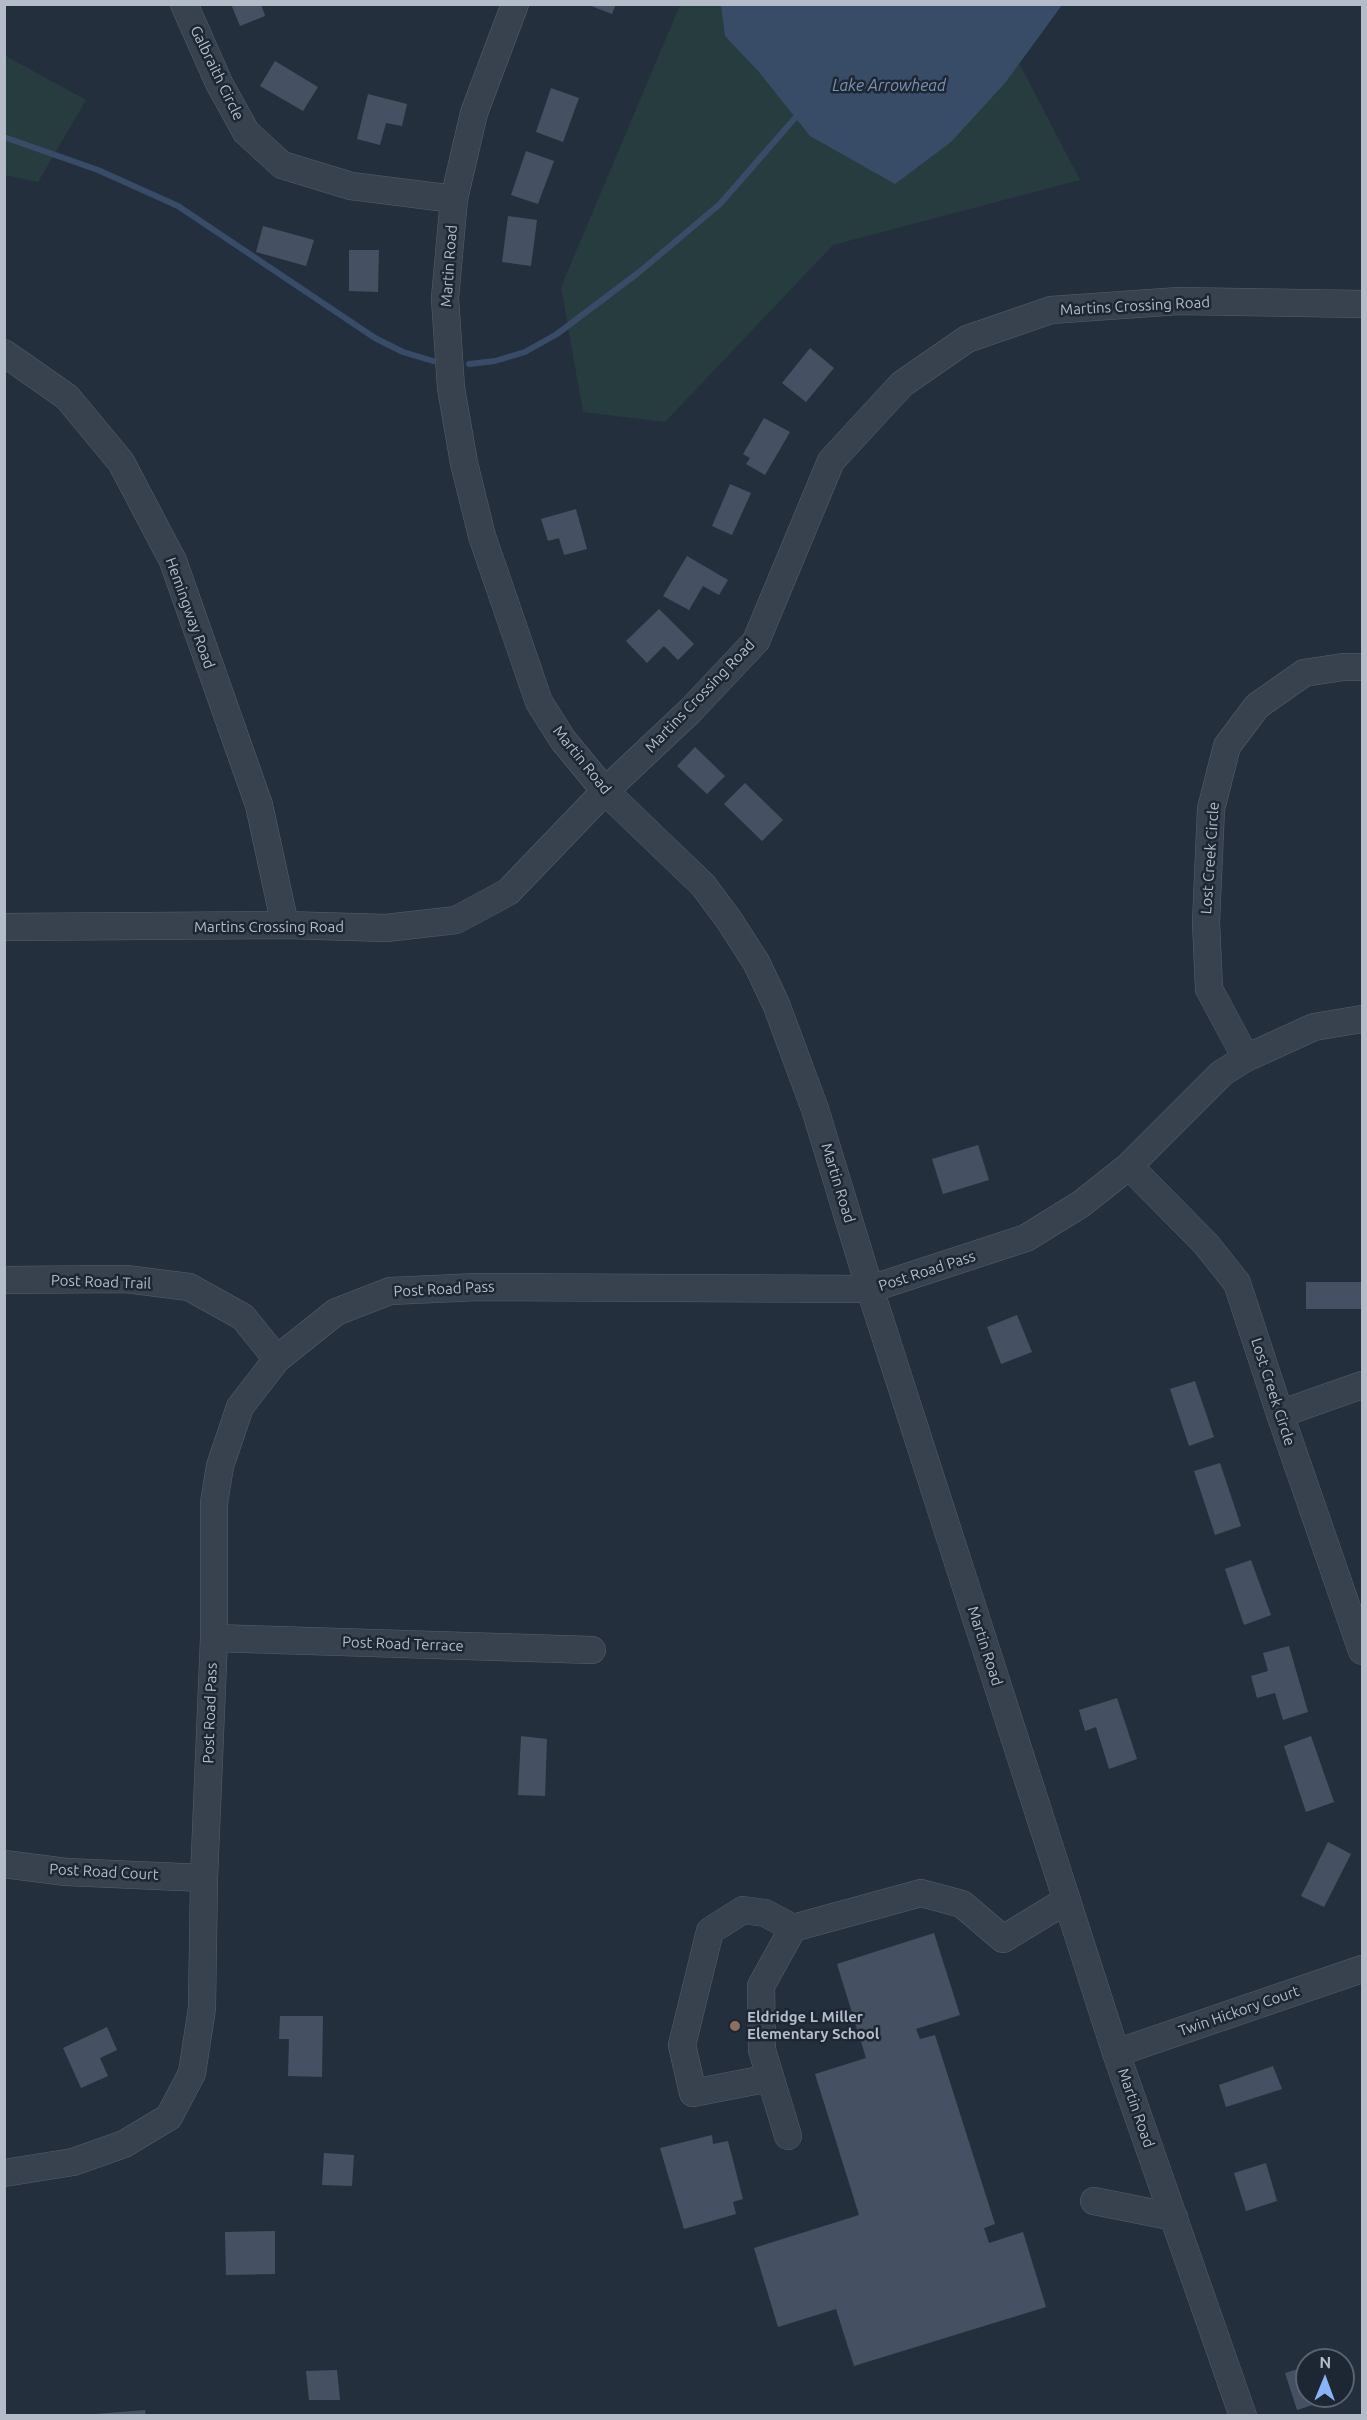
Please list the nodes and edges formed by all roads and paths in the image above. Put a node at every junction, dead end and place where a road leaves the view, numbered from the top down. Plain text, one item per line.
1 (184, 4) edge
2 (515, 4) edge
3 (454, 200) junction
4 (1362, 304) edge
5 (4, 353) edge
6 (1362, 667) edge
7 (606, 791) junction
8 (285, 925) junction
9 (4, 927) edge
10 (1362, 1019) edge
11 (1246, 1058) junction
12 (1129, 1166) junction
13 (4, 1280) edge
14 (870, 1289) junction
15 (277, 1359) junction
16 (1362, 1385) edge
17 (1280, 1414) junction
18 (214, 1638) junction
19 (592, 1650) dead end
20 (1362, 1651) edge
21 (4, 1863) edge
22 (204, 1878) junction
23 (1067, 1900) junction
24 (793, 1928) junction
25 (1362, 1969) edge
26 (1116, 2053) junction
27 (770, 2078) junction
28 (788, 2136) dead end
29 (4, 2174) edge
30 (1094, 2201) dead end
31 (1174, 2217) junction
32 (1243, 2415) edge

1 - 3 street, Galbraith Circle
2 - 3 street, Martin Road
3 - 7 street, Martin Road
4 - 7 street, Martins Crossing Road
5 - 8 street, Hemingway Road
6 - 11 street, Lost Creek Circle
7 - 8 street, Martins Crossing Road
7 - 14 street, Martin Road
8 - 9 street, Martins Crossing Road
10 - 11 street, Post Road Pass
11 - 12 street, Post Road Pass
12 - 14 street, Post Road Pass
12 - 17 street, Lost Creek Circle
13 - 15 street, Post Road Trail
14 - 15 street, Post Road Pass
14 - 23 street, Martin Road
15 - 18 street, Post Road Pass
16 - 17 street
17 - 20 street, Lost Creek Circle
18 - 19 street, Post Road Terrace
18 - 22 street, Post Road Pass
21 - 22 street, Post Road Court
22 - 29 street, Post Road Pass
23 - 24 street
23 - 26 street, Martin Road
24 - 27 street
24 - 27 street
25 - 26 street, Twin Hickory Court
26 - 31 street, Martin Road
27 - 28 street
30 - 31 street
31 - 32 street, Martin Road

